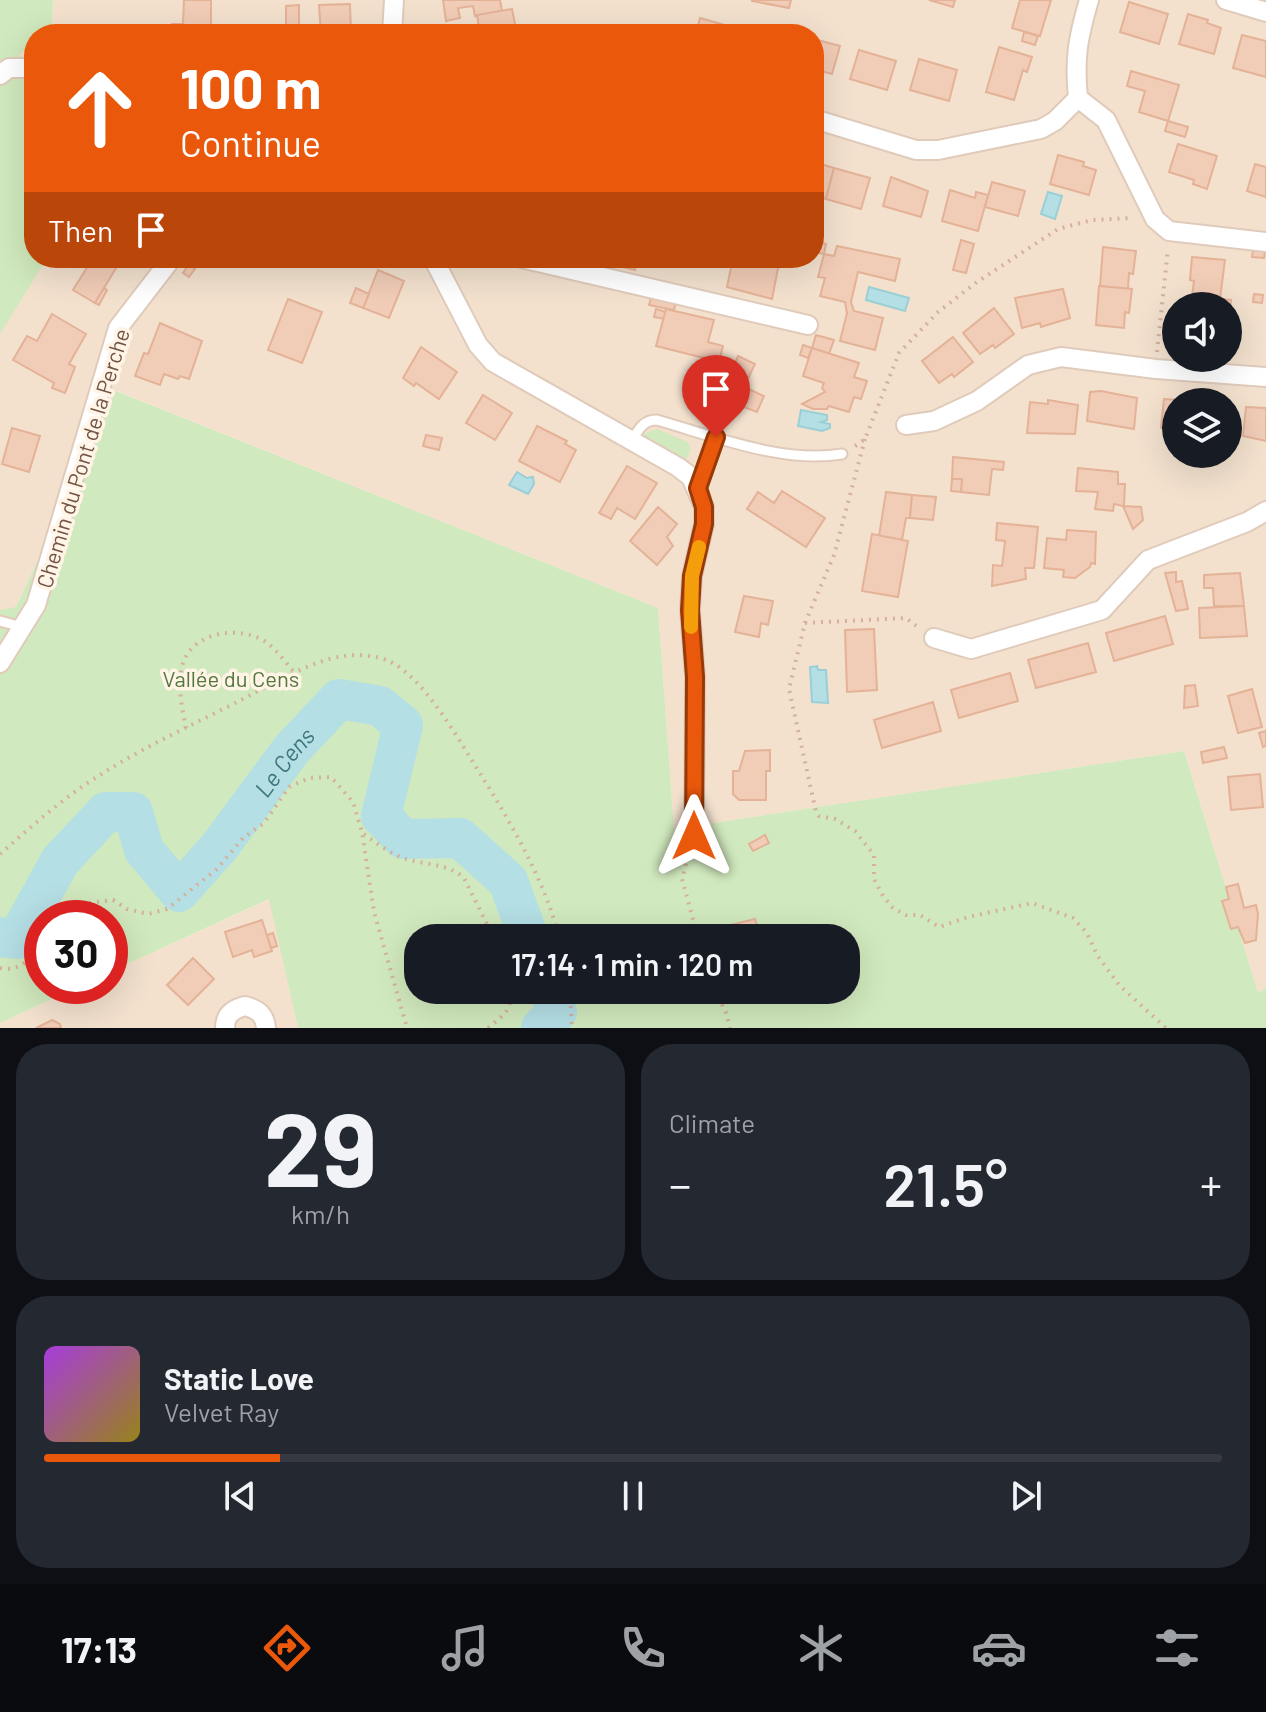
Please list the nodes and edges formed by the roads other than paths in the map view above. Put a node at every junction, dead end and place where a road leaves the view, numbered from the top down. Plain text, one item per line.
1 (394, 0) edge
2 (1089, 0) edge
3 (1226, 0) edge
4 (1266, 12) edge
5 (393, 24) edge
6 (24, 68) edge
7 (0, 75) edge
8 (1078, 98) junction
9 (824, 122) edge
10 (1266, 242) edge
11 (164, 268) edge
12 (438, 268) edge
13 (564, 268) edge
14 (808, 325) dead end
15 (1266, 377) edge
16 (906, 425) dead end
17 (716, 437) junction
18 (632, 440) junction
19 (842, 454) road end
20 (698, 488) junction
21 (1266, 511) edge
22 (0, 621) edge
23 (22, 627) junction
24 (934, 638) road end
25 (0, 663) edge
26 (694, 836) road end
27 (225, 1028) edge
28 (266, 1028) edge

1 - 5 street
2 - 8 street
3 - 4 street
6 - 7 street
8 - 9 street
8 - 10 street
11 - 23 street, Chemin du Pont de la Perche
12 - 18 street
13 - 14 street
15 - 16 street
17 - 18 lane
17 - 19 lane
17 - 20 lane
18 - 20 street
20 - 26 street
21 - 24 street
22 - 23 lane
23 - 25 street, Chemin du Pont de la Perche
27 - 28 street

